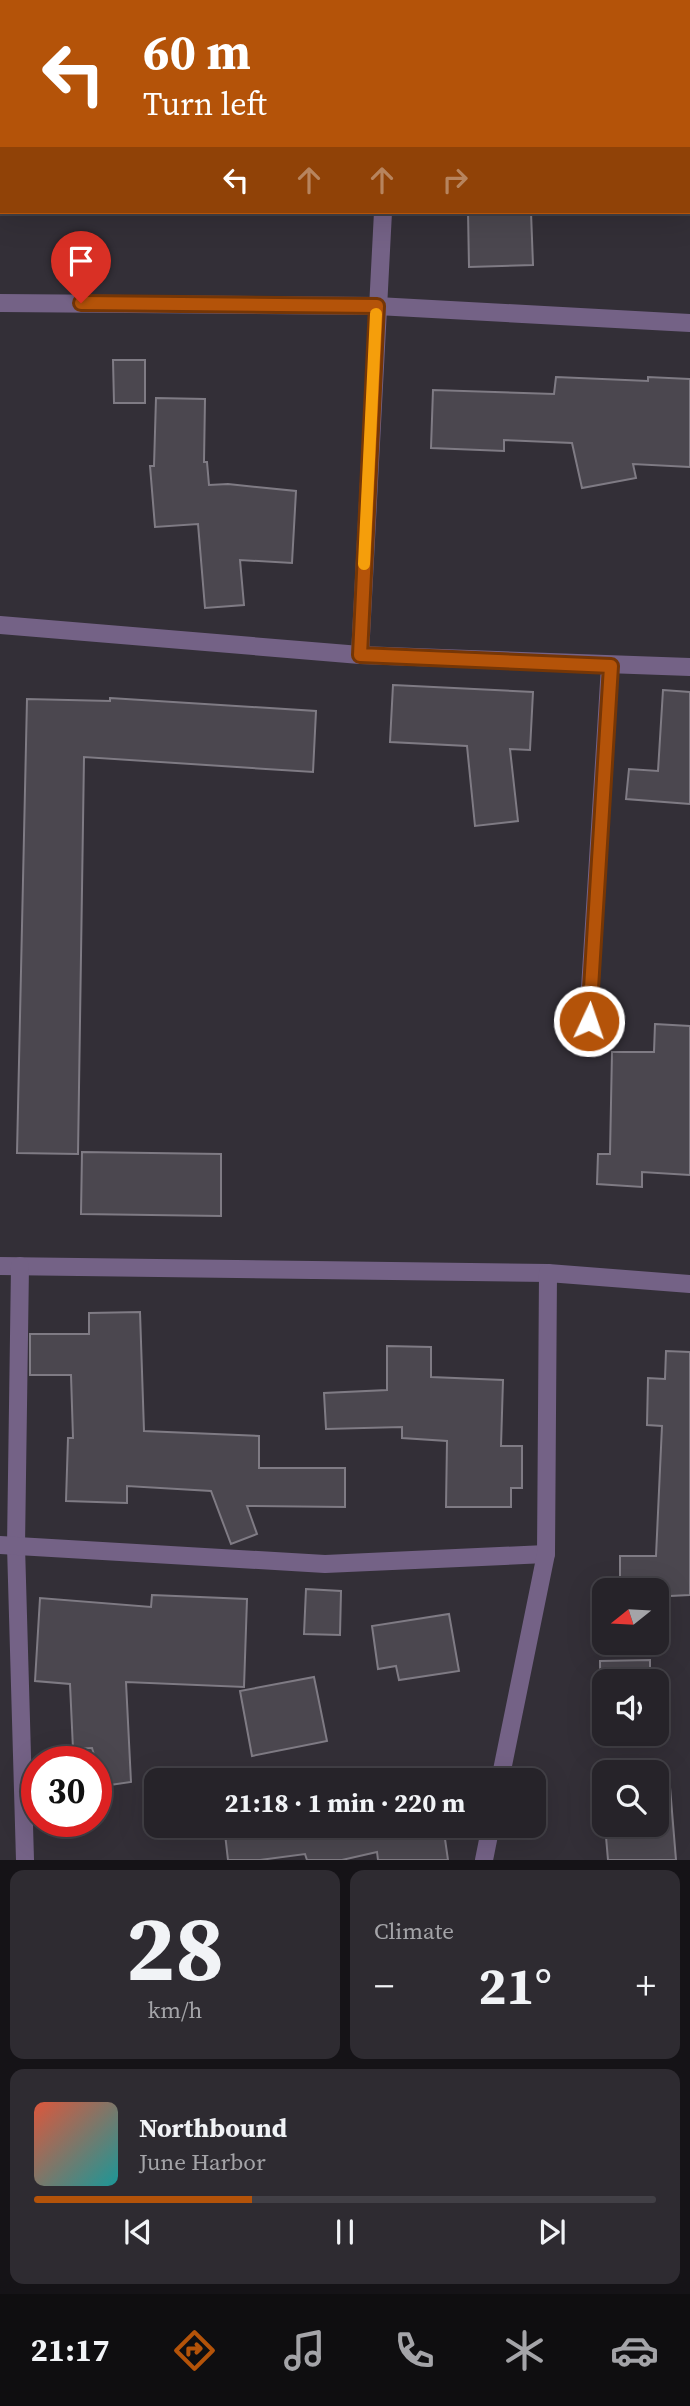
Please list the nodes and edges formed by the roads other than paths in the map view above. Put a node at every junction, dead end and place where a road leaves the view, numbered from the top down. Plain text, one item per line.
1 (383, 214) edge
2 (0, 303) edge
3 (377, 306) junction
4 (690, 323) edge
5 (0, 625) edge
6 (360, 655) junction
7 (611, 666) junction
8 (690, 667) edge
9 (589, 1021) dead end
10 (0, 1266) edge
11 (20, 1266) junction
12 (548, 1273) junction
13 (690, 1284) edge
14 (8, 1545) edge
15 (546, 1554) junction
16 (502, 1768) edge
17 (488, 1838) edge
18 (25, 1860) edge
19 (484, 1860) edge

1 - 3 street
2 - 3 street
3 - 4 street
3 - 6 street
5 - 6 street
6 - 7 street
7 - 8 street
7 - 9 street
10 - 11 street
11 - 12 street
11 - 14 street
12 - 13 street
12 - 15 street
14 - 15 street
14 - 18 street
15 - 16 street
17 - 19 street

